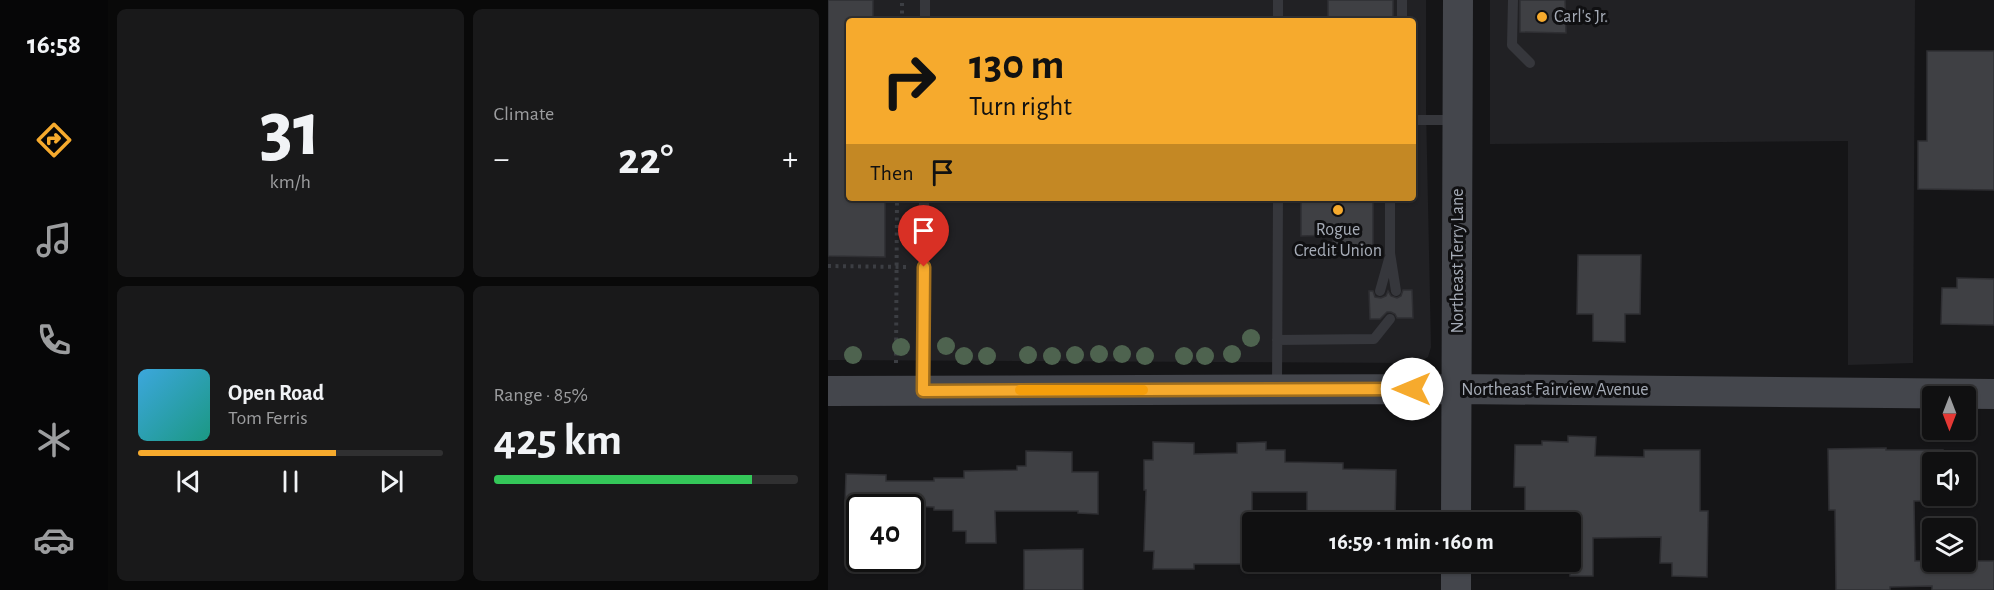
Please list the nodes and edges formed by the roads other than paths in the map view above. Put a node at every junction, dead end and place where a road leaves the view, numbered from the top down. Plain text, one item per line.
1 (925, 0) edge
2 (1278, 0) edge
3 (1402, 0) edge
4 (1458, 0) edge
5 (1513, 0) edge
6 (925, 18) edge
7 (1278, 18) edge
8 (1402, 18) edge
9 (1530, 63) dead end
10 (1416, 120) edge
11 (1458, 120) junction
12 (924, 201) edge
13 (1278, 201) edge
14 (1390, 201) edge
15 (1390, 252) junction
16 (1380, 291) dead end
17 (1396, 291) dead end
18 (1387, 319) dead end
19 (1277, 340) junction
20 (1458, 389) junction
21 (1276, 390) junction
22 (828, 391) edge
23 (910, 391) junction
24 (1994, 394) edge
25 (1456, 512) edge
26 (1456, 572) edge
27 (1456, 590) edge

1 - 6 lane
2 - 7 lane
3 - 8 lane
4 - 11 street, Northeast Terry Lane
5 - 9 lane
10 - 11 lane
11 - 20 street, Northeast Terry Lane
12 - 23 lane
13 - 19 lane
14 - 15 lane
15 - 16 lane
15 - 17 lane
18 - 19 lane
19 - 21 lane
20 - 21 street, Northeast Fairview Avenue
20 - 24 street, Northeast Fairview Avenue
20 - 25 street, Northeast Terry Lane
21 - 23 street, Northeast Fairview Avenue
22 - 23 street, Northeast Fairview Avenue
26 - 27 street

